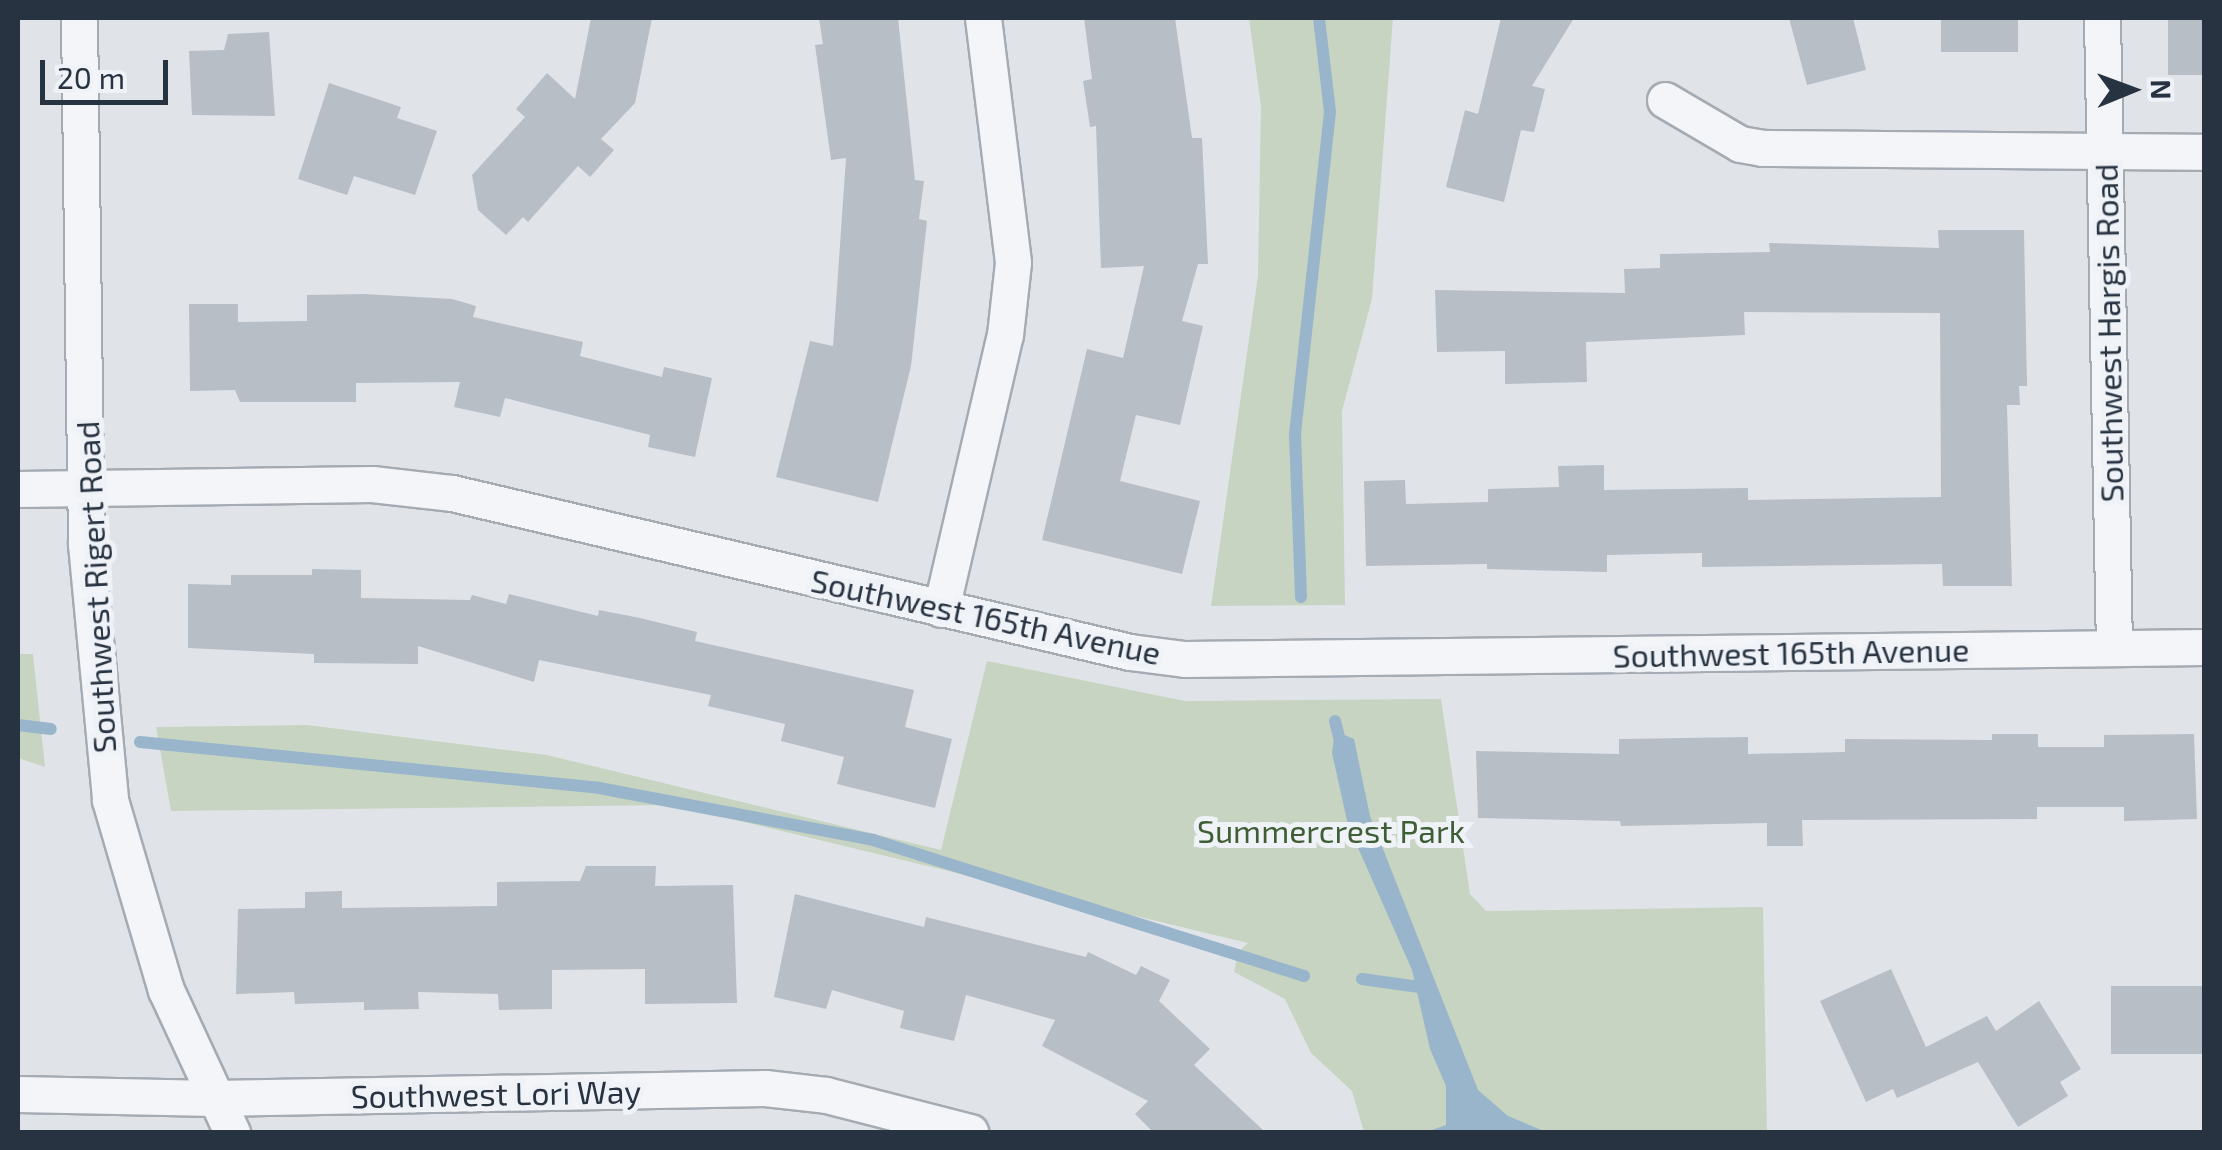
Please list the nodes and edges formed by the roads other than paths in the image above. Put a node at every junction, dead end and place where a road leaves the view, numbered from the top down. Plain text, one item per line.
1 (80, 18) edge
2 (983, 18) edge
3 (2102, 18) edge
4 (1665, 100) dead end
5 (2204, 152) edge
6 (2104, 154) junction
7 (86, 488) junction
8 (18, 489) edge
9 (941, 610) junction
10 (2204, 647) edge
11 (2114, 648) junction
12 (18, 1094) edge
13 (214, 1098) junction
14 (232, 1132) edge
15 (970, 1132) edge

1 - 7 street, Southwest Rigert Road
2 - 9 street
3 - 6 street, Southwest Hargis Road
4 - 6 street
5 - 6 street
6 - 11 street, Southwest Hargis Road
7 - 8 street, Southwest 165th Avenue
7 - 9 street, Southwest 165th Avenue
7 - 13 street, Southwest Rigert Road
9 - 11 street, Southwest 165th Avenue
10 - 11 street, Southwest 165th Avenue
12 - 13 street, Southwest Lori Way
13 - 14 street, Southwest Rigert Road
13 - 15 street, Southwest Lori Way

